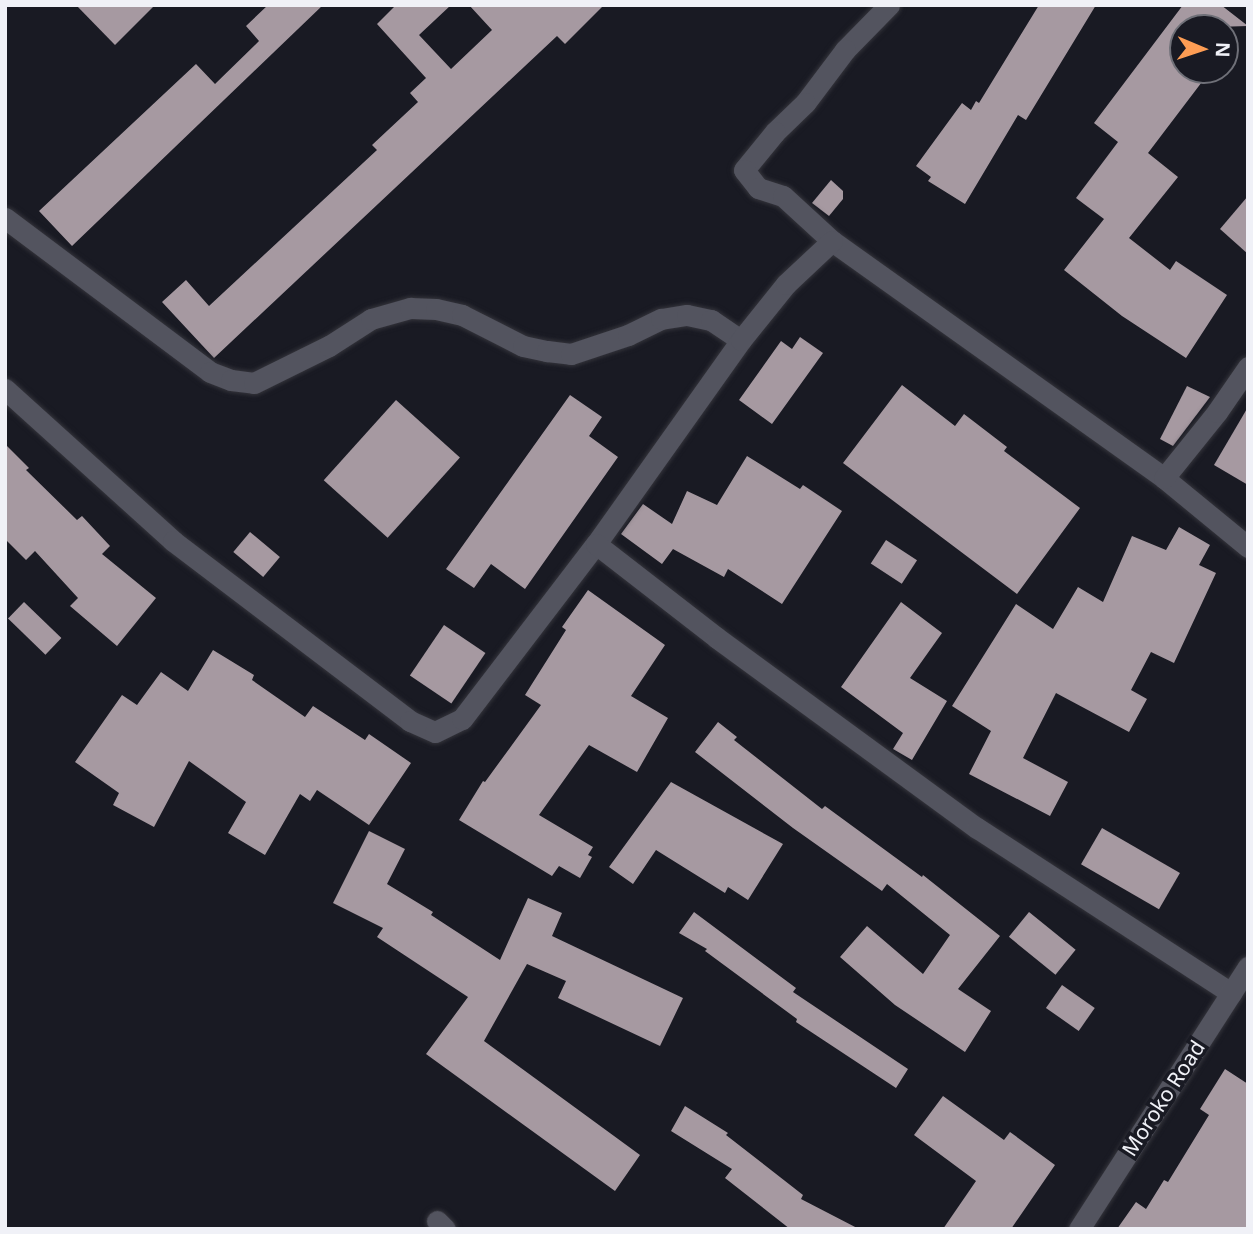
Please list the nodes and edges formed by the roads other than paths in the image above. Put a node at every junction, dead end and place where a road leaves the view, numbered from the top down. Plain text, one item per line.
1 (889, 5) edge
2 (5, 218) edge
3 (832, 241) junction
4 (741, 340) junction
5 (1248, 367) edge
6 (5, 389) edge
7 (1164, 478) junction
8 (596, 544) junction
9 (1248, 547) edge
10 (1248, 967) edge
11 (1231, 993) junction
12 (1079, 1229) edge

1 - 3 street
2 - 4 street
3 - 4 street
3 - 7 street
4 - 8 street
5 - 7 street
6 - 8 street
7 - 9 street
8 - 11 street
10 - 11 street, Moroko Road
11 - 12 street, Moroko Road

